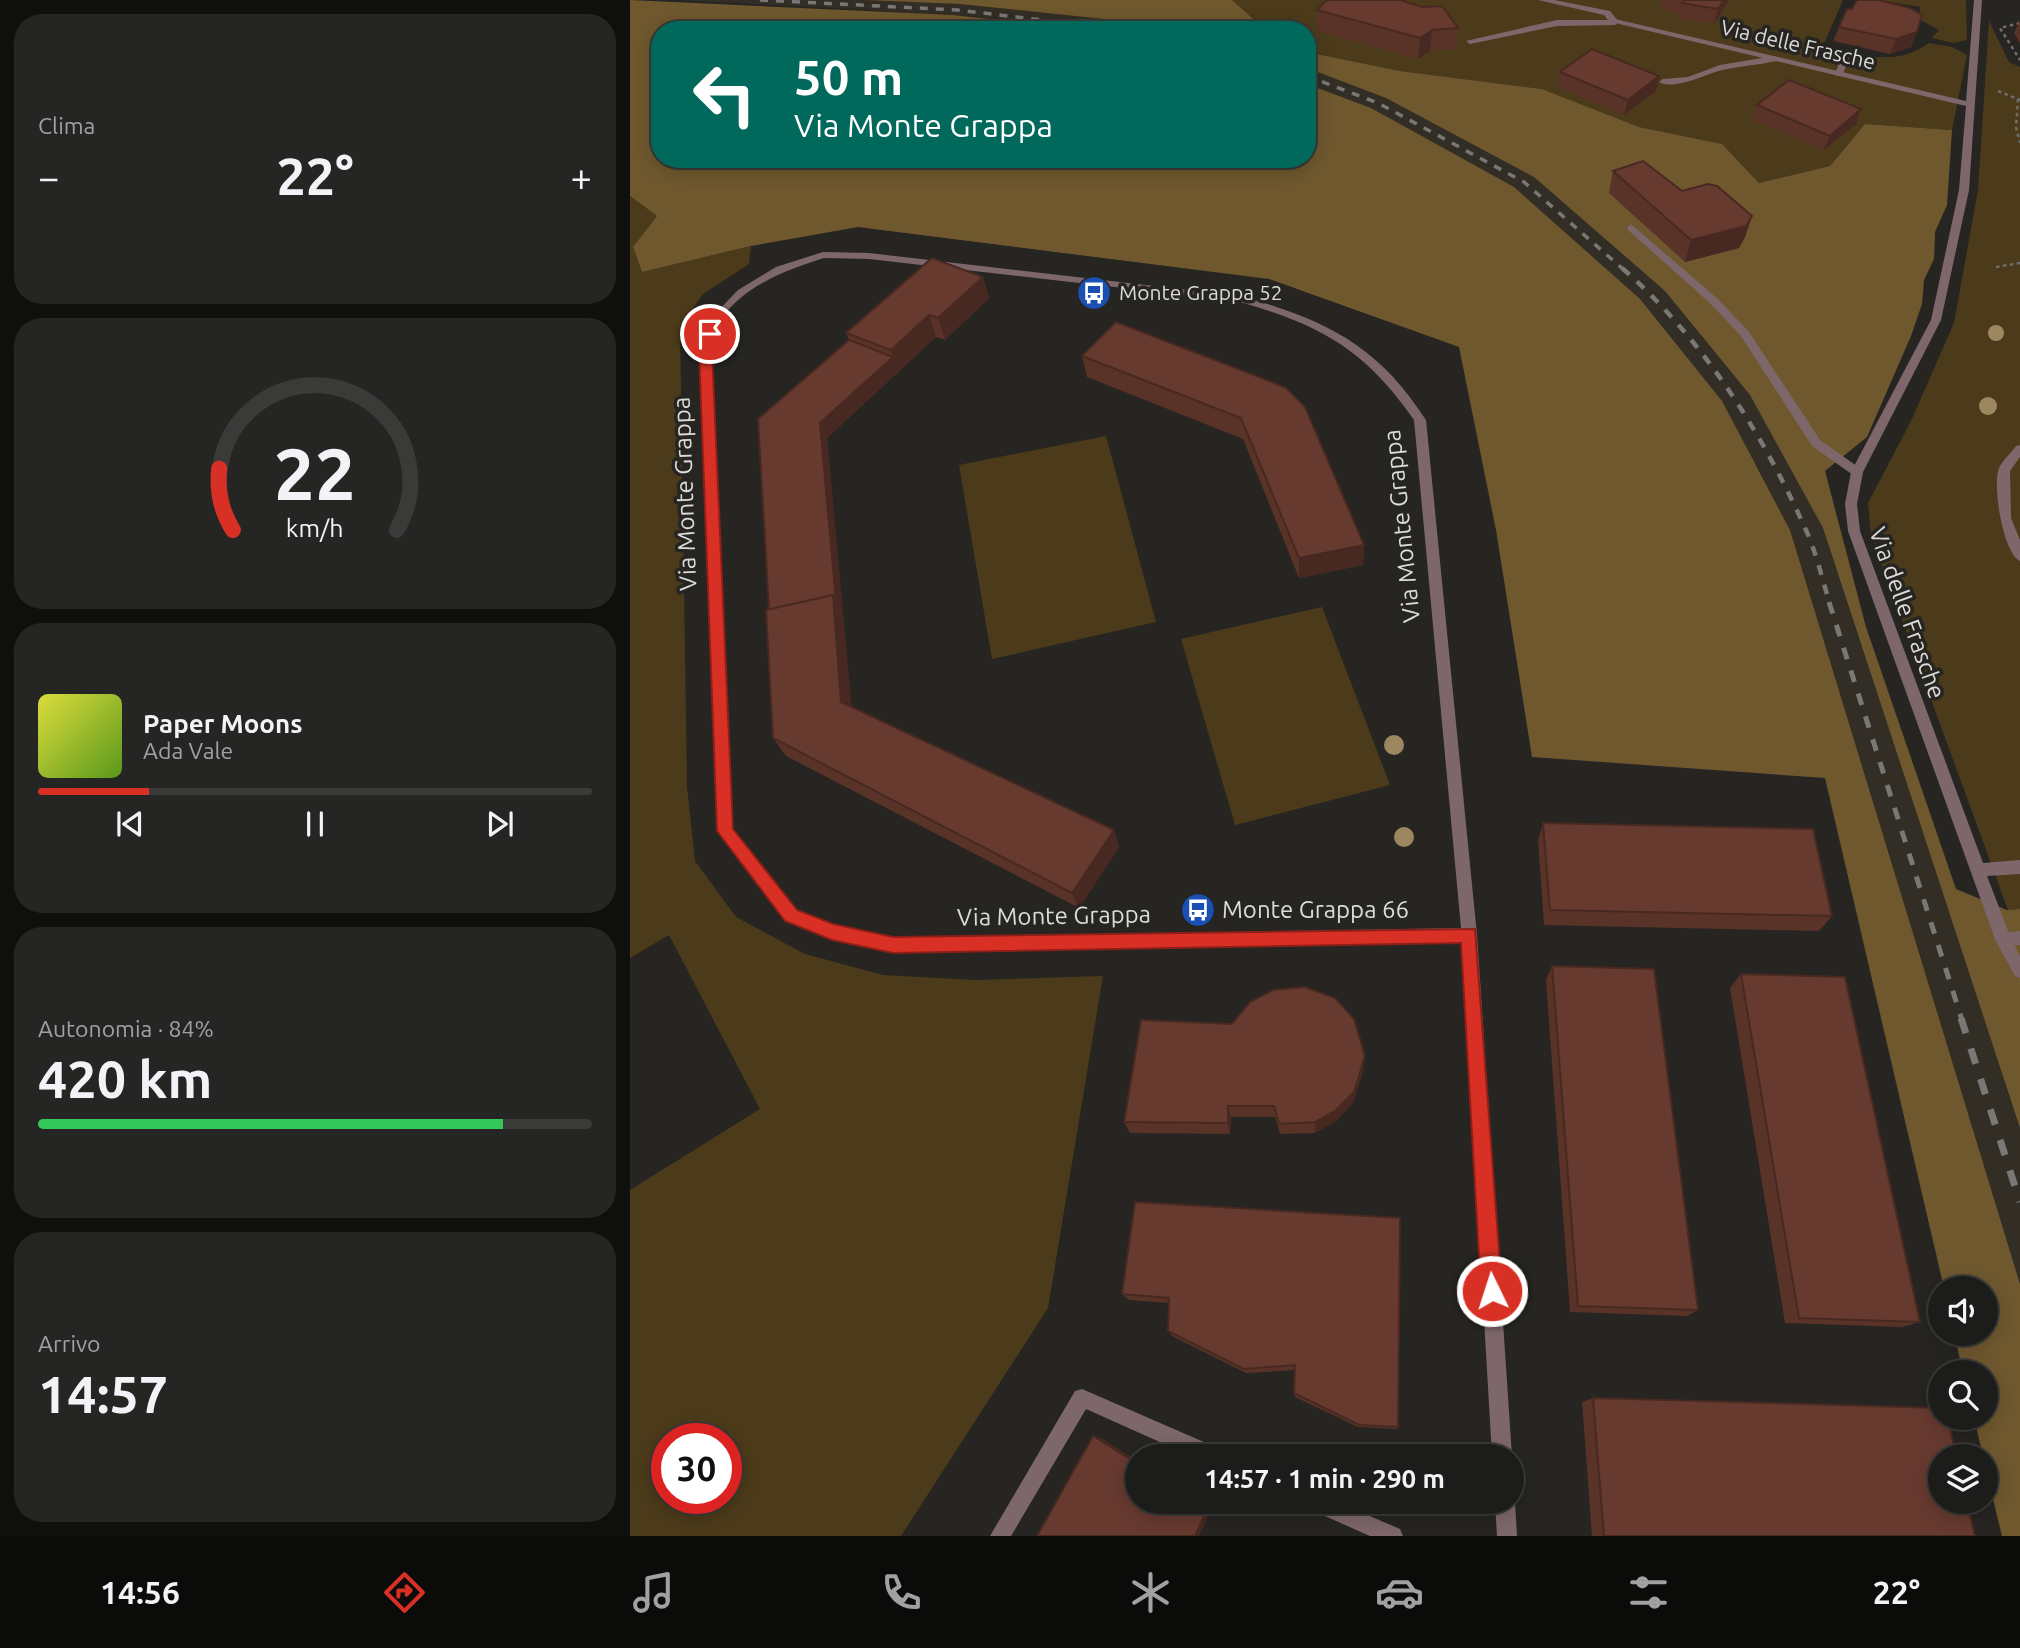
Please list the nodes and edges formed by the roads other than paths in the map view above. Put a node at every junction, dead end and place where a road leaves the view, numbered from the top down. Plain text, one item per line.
1 (1542, 0) edge
2 (1978, 0) edge
3 (1615, 22) junction
4 (1470, 41) dead end
5 (1847, 51) edge
6 (1774, 59) junction
7 (1839, 74) junction
8 (1663, 82) dead end
9 (1972, 105) junction
10 (1632, 228) dead end
11 (2020, 449) edge
12 (1857, 472) junction
13 (2020, 556) edge
14 (2020, 867) edge
15 (1978, 870) junction
16 (1469, 935) junction
17 (2020, 938) edge
18 (2003, 939) junction
19 (2020, 971) edge
20 (1186, 1444) edge
21 (1501, 1444) edge
22 (1343, 1514) edge
23 (1506, 1514) edge
24 (1000, 1536) edge
25 (1393, 1536) edge
26 (1507, 1536) edge

1 - 3 street
2 - 9 street, Via delle Frasche
3 - 4 street
3 - 6 street, Via delle Frasche
5 - 7 street
6 - 7 street, Via delle Frasche
6 - 8 street
7 - 9 street, Via delle Frasche
9 - 12 street, Via delle Frasche
10 - 12 street
11 - 13 street
12 - 15 street, Via delle Frasche
14 - 15 street
15 - 18 street, Via delle Frasche
16 - 16 street, Via Monte Grappa
16 - 21 street, Via Monte Grappa
17 - 18 street
18 - 19 street, Via delle Frasche
20 - 24 street
22 - 25 street
23 - 26 street

